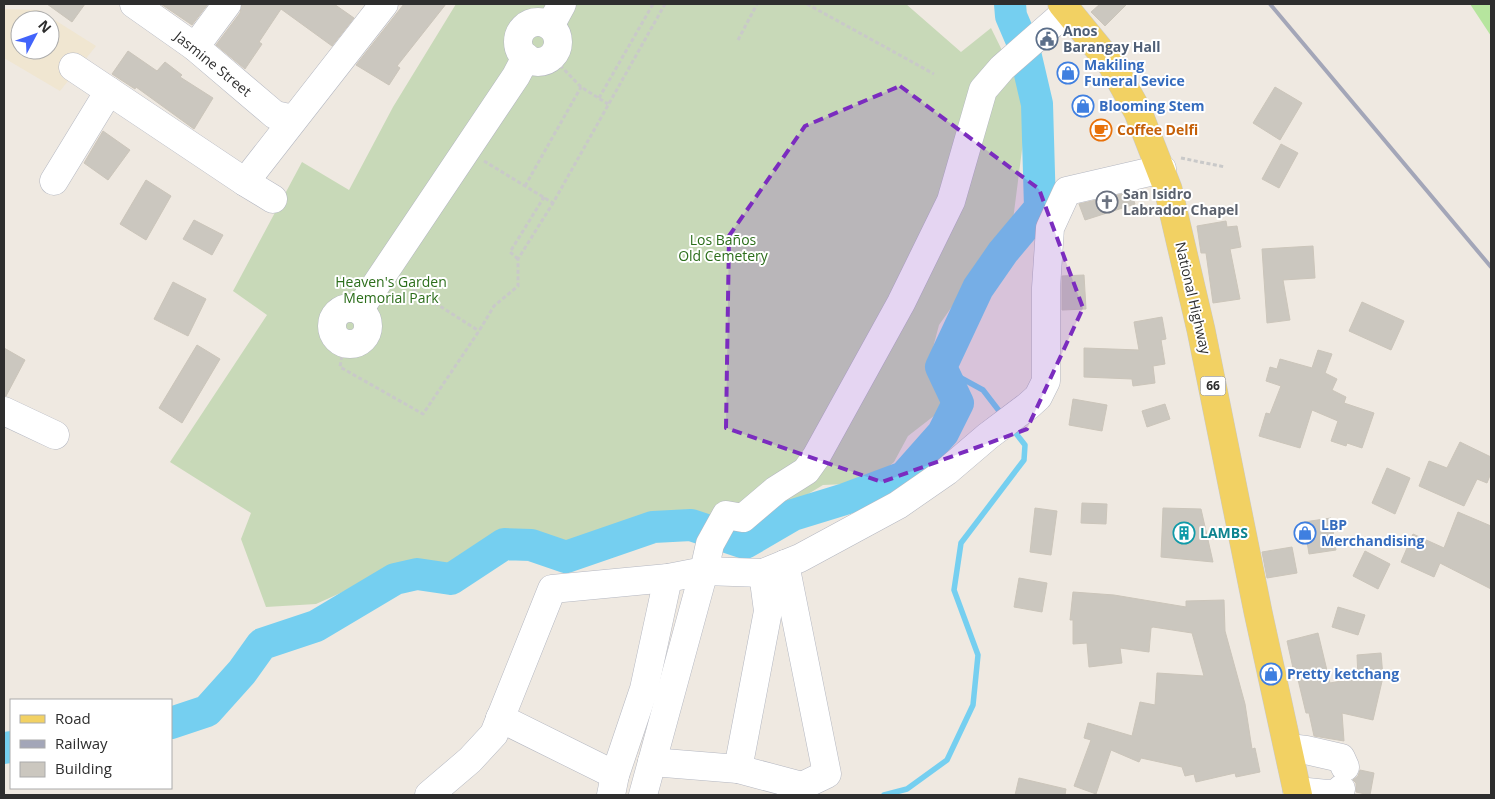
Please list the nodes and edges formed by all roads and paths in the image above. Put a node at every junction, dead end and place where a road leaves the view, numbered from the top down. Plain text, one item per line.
1 (134, 4) edge
2 (227, 4) edge
3 (384, 4) edge
4 (653, 4) edge
5 (665, 4) edge
6 (757, 4) edge
7 (807, 4) edge
8 (1064, 7) edge
9 (556, 15) edge
10 (738, 40) dead end
11 (195, 48) junction
12 (538, 57) junction
13 (74, 67) dead end
14 (934, 74) dead end
15 (581, 87) junction
16 (109, 91) junction
17 (599, 98) junction
18 (608, 104) junction
19 (294, 120) junction
20 (466, 150) junction
21 (1169, 163) junction
22 (1224, 166) dead end
23 (54, 181) dead end
24 (245, 182) junction
25 (525, 186) junction
26 (544, 198) junction
27 (273, 199) dead end
28 (553, 203) junction
29 (518, 258) junction
30 (385, 271) junction
31 (479, 331) junction
32 (344, 343) joint
33 (4, 411) edge
34 (55, 435) dead end
35 (774, 569) junction
36 (704, 572) junction
37 (668, 578) junction
38 (500, 718) junction
39 (1289, 748) junction
40 (652, 762) junction
41 (738, 770) junction
42 (613, 785) edge
43 (796, 791) edge
44 (1298, 793) edge
45 (429, 795) edge
46 (643, 795) edge

1 - 11 street, Jasmine Street
2 - 11 street
3 - 19 street
4 - 17 path
5 - 18 path
6 - 10 path
7 - 14 path
8 - 21 main road, National Highway / 66
8 - 36 street
9 - 12 street
11 - 19 street, Jasmine Street
12 - 15 path
12 - 20 street
13 - 16 street
15 - 17 path
15 - 25 path
16 - 23 street
16 - 24 street
17 - 18 path
18 - 28 path
19 - 24 street
20 - 25 path
20 - 30 street
21 - 22 path
21 - 35 street
21 - 39 main road, National Highway / 66
24 - 27 street
25 - 26 path
26 - 28 path
26 - 29 path
28 - 29 path
29 - 31 path
30 - 31 path
30 - 32 street
31 - 32 path
33 - 34 street
35 - 36 street
35 - 41 street
35 - 43 street
36 - 37 street
36 - 40 street
37 - 38 street
37 - 42 street
38 - 42 street
38 - 45 street
39 - 44 main road, National Highway / 66
39 - 44 street
40 - 41 street
40 - 46 street
41 - 43 street

